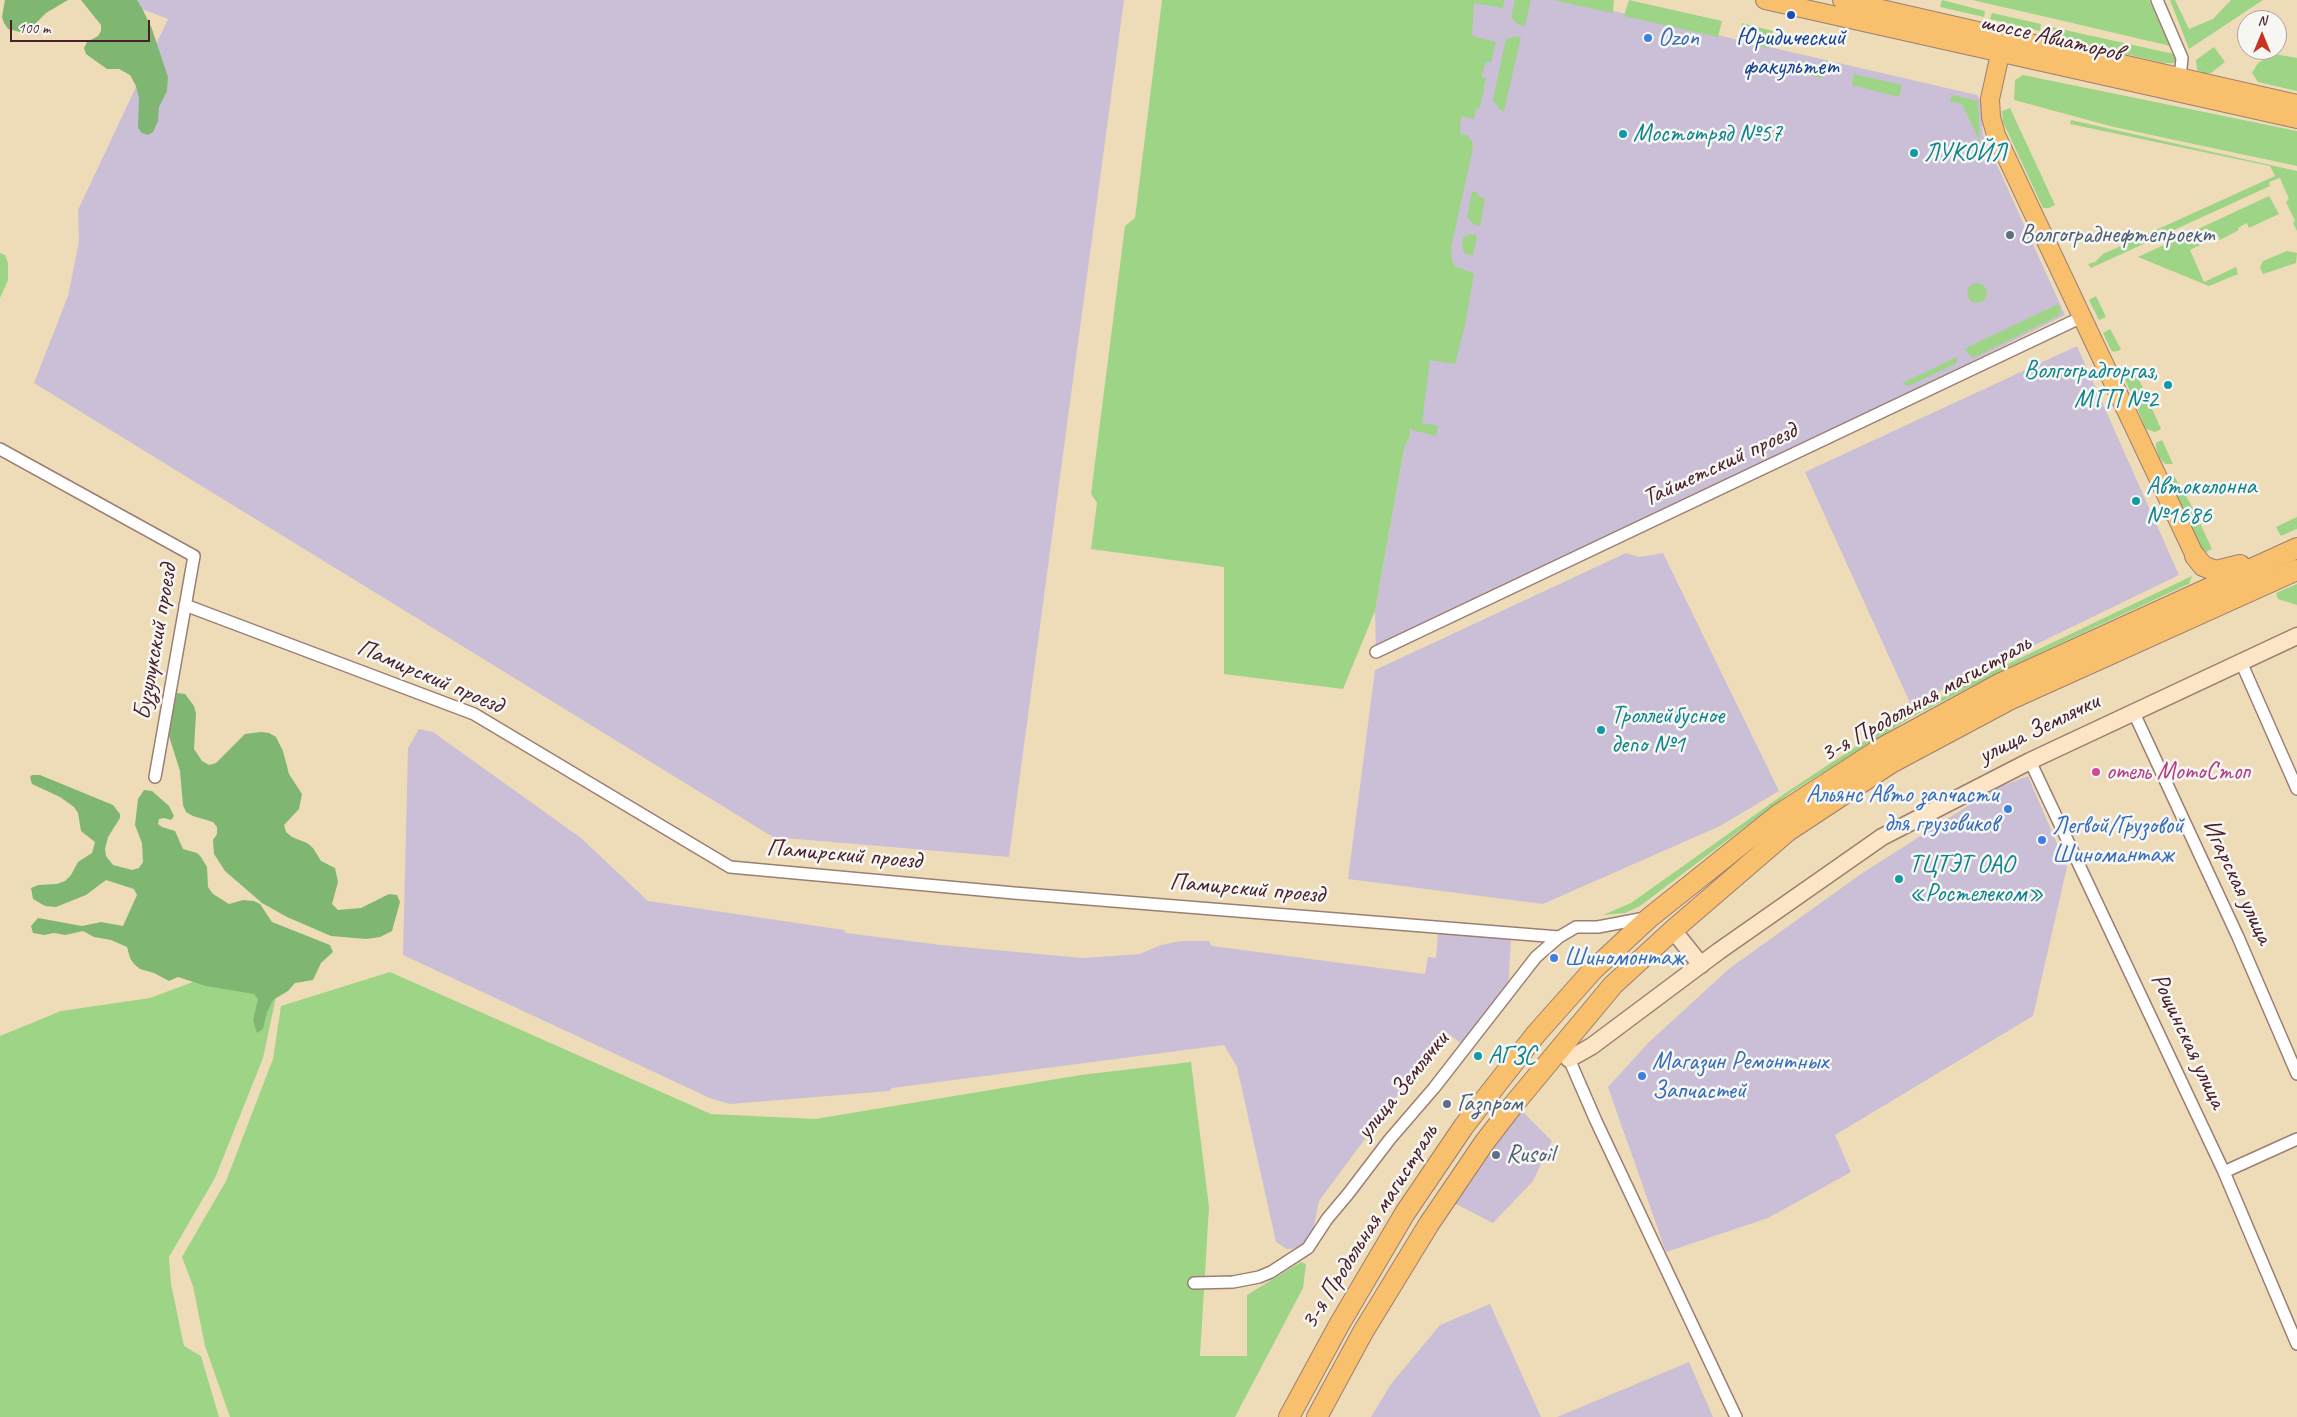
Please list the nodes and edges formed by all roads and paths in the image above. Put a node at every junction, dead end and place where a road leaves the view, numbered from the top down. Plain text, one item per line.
1 (1765, 0) edge
2 (1842, 0) edge
3 (2157, 0) edge
4 (2002, 44) junction
5 (2180, 78) junction
6 (2297, 104) edge
7 (2297, 119) edge
8 (2082, 317) junction
9 (0, 449) edge
10 (2297, 547) edge
11 (2195, 556) junction
12 (2296, 570) edge
13 (185, 606) junction
14 (2162, 610) junction
15 (2297, 636) edge
16 (1376, 652) dead end
17 (2241, 662) junction
18 (2133, 711) junction
19 (2030, 761) junction
20 (155, 777) dead end
21 (2297, 790) edge
22 (1649, 918) junction
23 (1673, 930) junction
24 (1559, 937) junction
25 (1701, 965) junction
26 (1569, 1059) junction
27 (2297, 1074) edge
28 (1538, 1075) junction
29 (2297, 1139) edge
30 (2224, 1172) junction
31 (1194, 1283) dead end
32 (2297, 1344) edge
33 (1289, 1417) edge
34 (1317, 1417) edge
35 (1736, 1417) edge

1 - 4 main road, шоссе Авиаторов
2 - 4 main road, шоссе Авиаторов
3 - 5 street
4 - 5 main road, шоссе Авиаторов
4 - 7 main road, шоссе Авиаторов
4 - 8 main road
5 - 6 main road, шоссе Авиаторов
8 - 11 main road
8 - 16 street, Тайшетский проезд
9 - 13 street, Бузулукский проезд
10 - 11 highway
10 - 14 highway, 3-я Продольная магистраль
11 - 14 highway
12 - 23 highway, 3-я Продольная магистраль
13 - 20 street, Бузулукский проезд
13 - 24 street, Памирский проезд
14 - 22 highway, 3-я Продольная магистраль
15 - 17 street, улица Землячки
17 - 18 street, улица Землячки
17 - 21 street
18 - 19 street, улица Землячки
18 - 27 street, Игарская улица
19 - 25 street, улица Землячки
19 - 30 street, Рощинская улица
22 - 24 street, улица Землячки
22 - 33 highway, 3-я Продольная магистраль
23 - 25 street
23 - 28 highway, 3-я Продольная магистраль
24 - 31 street, улица Землячки
25 - 26 street, улица Землячки
26 - 28 highway
26 - 35 street
28 - 34 highway, 3-я Продольная магистраль
29 - 30 street
30 - 32 street, Рощинская улица

